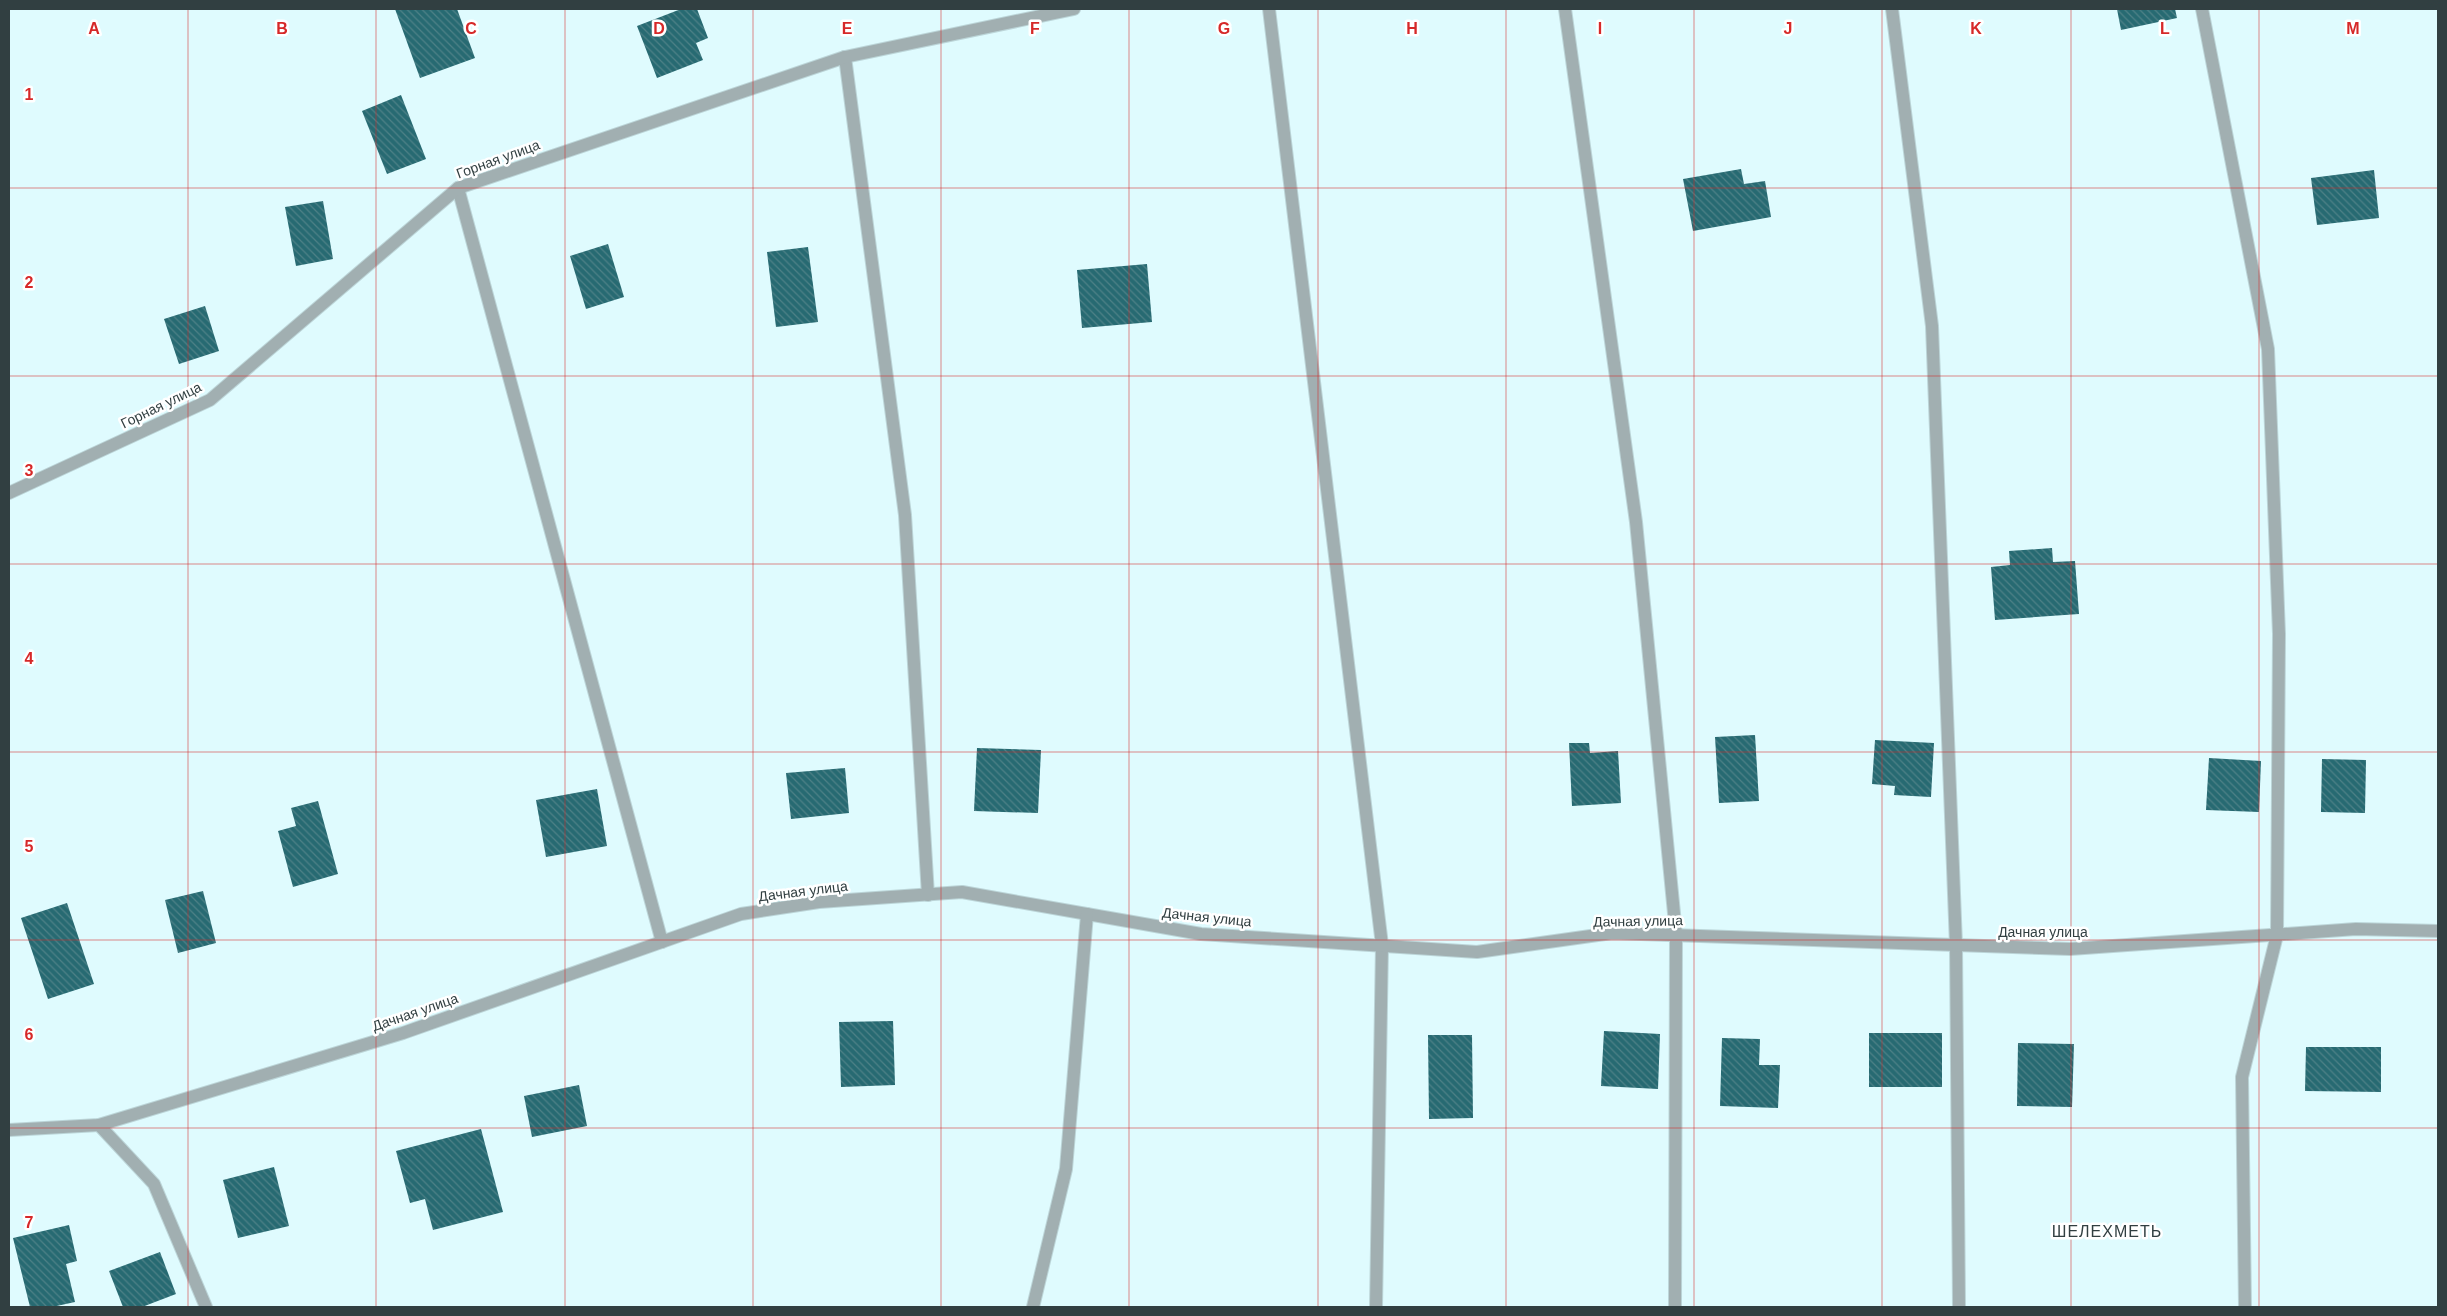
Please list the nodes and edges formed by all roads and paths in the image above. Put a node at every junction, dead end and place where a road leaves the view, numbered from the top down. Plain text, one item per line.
1 (1074, 9) edge
2 (1269, 9) edge
3 (1565, 9) edge
4 (1892, 9) edge
5 (2202, 9) edge
6 (845, 57) junction
7 (458, 188) junction
8 (9, 493) edge
9 (928, 895) junction
10 (1087, 914) junction
11 (2438, 931) edge
12 (1676, 934) junction
13 (2277, 935) junction
14 (662, 942) junction
15 (1956, 945) junction
16 (1382, 946) junction
17 (99, 1125) junction
18 (9, 1130) edge
19 (206, 1307) edge
20 (1033, 1307) edge
21 (1376, 1307) edge
22 (1675, 1307) edge
23 (1959, 1307) edge
24 (2246, 1307) edge

1 - 6 street, Горная улица
2 - 16 street
3 - 12 street
4 - 15 street
5 - 13 street
6 - 7 street, Горная улица
6 - 9 street
7 - 8 street, Горная улица
7 - 14 street
9 - 10 street, Дачная улица
9 - 14 street, Дачная улица
10 - 16 street, Дачная улица
10 - 20 street
11 - 13 street, Дачная улица
12 - 15 street, Дачная улица
12 - 16 street, Дачная улица
12 - 22 street
13 - 15 street, Дачная улица
13 - 24 street
14 - 17 street, Дачная улица
15 - 23 street
16 - 21 street
17 - 18 street, Дачная улица
17 - 19 street

